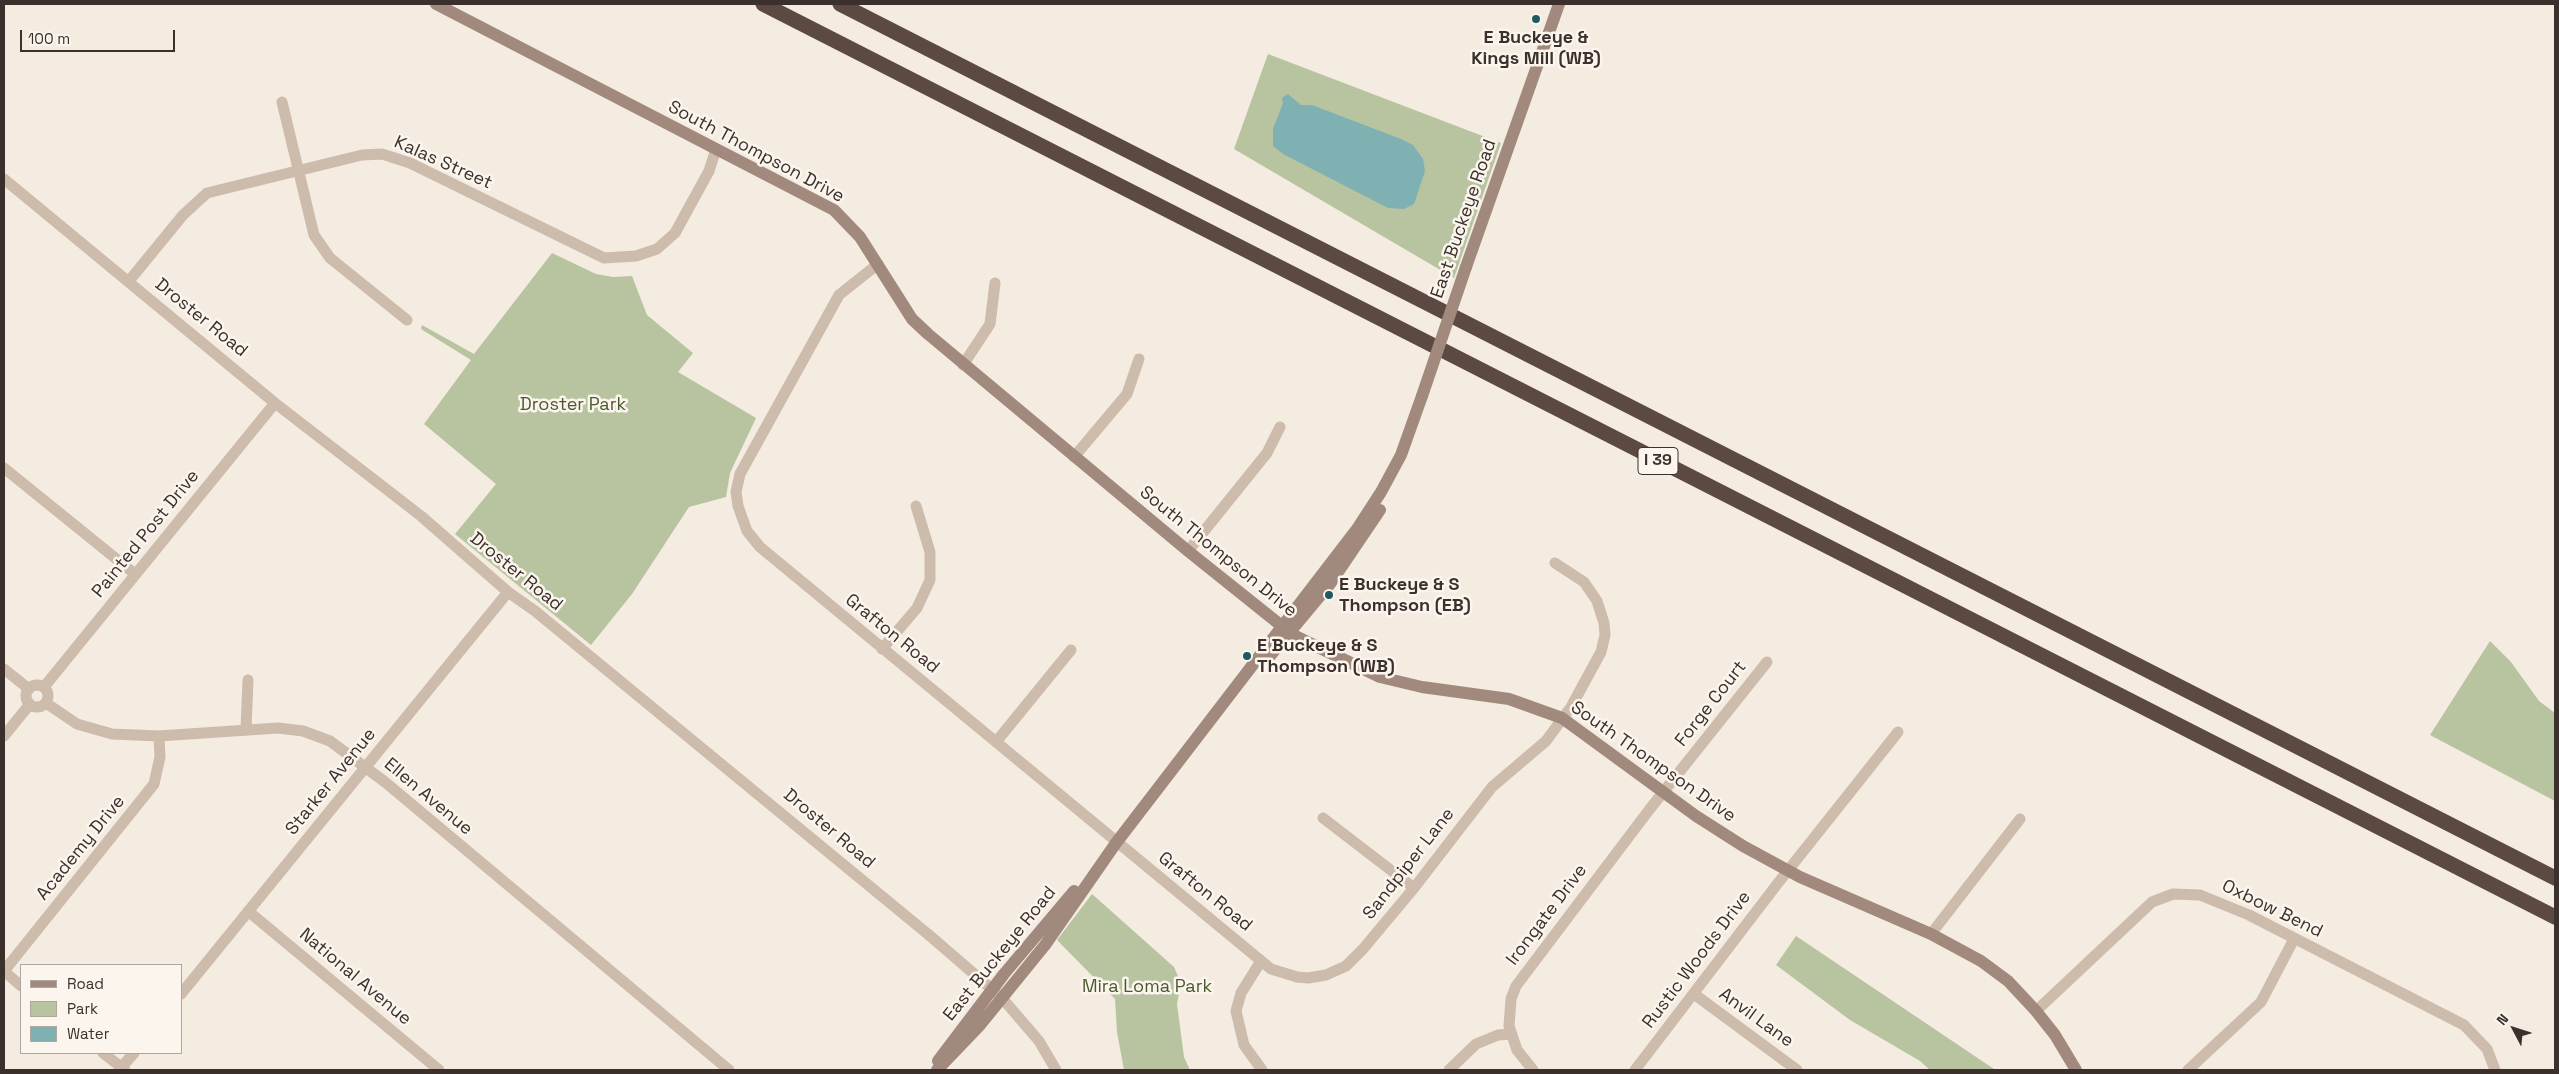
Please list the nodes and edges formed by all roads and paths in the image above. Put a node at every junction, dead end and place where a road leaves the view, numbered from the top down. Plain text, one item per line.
1 (436, 4) edge
2 (763, 4) edge
3 (840, 4) edge
4 (1559, 4) edge
5 (282, 102) dead end
6 (716, 149) junction
7 (297, 171) junction
8 (4, 179) edge
9 (878, 264) junction
10 (129, 282) junction
11 (994, 283) dead end
12 (408, 320) dead end
13 (1139, 359) dead end
14 (963, 365) junction
15 (275, 403) junction
16 (1280, 427) dead end
17 (1074, 457) junction
18 (4, 468) edge
19 (916, 506) dead end
20 (1188, 551) junction
21 (1556, 563) dead end
22 (135, 574) junction
23 (508, 592) junction
24 (1286, 630) junction
25 (882, 649) junction
26 (1071, 650) dead end
27 (1767, 662) dead end
28 (4, 669) edge
29 (248, 680) dead end
30 (44, 687) junction
31 (28, 689) junction
32 (46, 703) junction
33 (30, 704) junction
34 (1562, 718) junction
35 (246, 728) junction
36 (1898, 732) dead end
37 (4, 736) edge
38 (159, 736) junction
39 (996, 742) junction
40 (365, 767) junction
41 (1664, 792) junction
42 (1323, 818) dead end
43 (2020, 819) dead end
44 (1116, 843) junction
45 (1100, 864) junction
46 (1787, 871) junction
47 (2555, 878) edge
48 (1414, 888) junction
49 (248, 911) junction
50 (2555, 917) edge
51 (1931, 934) junction
52 (2294, 939) junction
53 (1261, 961) junction
54 (4, 971) edge
55 (20, 985) edge
56 (992, 989) junction
57 (182, 993) edge
58 (1694, 994) junction
59 (1002, 998) junction
60 (2036, 1010) junction
61 (1511, 1034) junction
62 (104, 1054) edge
63 (133, 1054) edge
64 (121, 1069) edge
65 (439, 1070) edge
66 (729, 1070) edge
67 (932, 1070) edge
68 (937, 1070) edge
69 (1056, 1070) edge
70 (1262, 1070) edge
71 (1449, 1070) edge
72 (1533, 1070) edge
73 (1635, 1070) edge
74 (1797, 1070) edge
75 (2076, 1070) edge
76 (2188, 1070) edge
77 (2495, 1070) edge

1 - 6 street, South Thompson Drive
2 - 50 highway, I 39
3 - 47 highway, I 39
4 - 24 street, East Buckeye Road, bridge
5 - 7 street
6 - 7 street, Kalas Street
6 - 9 street, South Thompson Drive
7 - 10 street, Kalas Street
7 - 12 street
8 - 10 street, Droster Road
9 - 14 street, South Thompson Drive
9 - 25 street, Grafton Road
10 - 15 street, Droster Road
11 - 14 street
13 - 17 street
14 - 17 street, South Thompson Drive
15 - 22 street, Painted Post Drive
15 - 23 street, Droster Road
16 - 20 street
17 - 20 street, South Thompson Drive
18 - 22 street
19 - 25 street
20 - 24 street, South Thompson Drive
21 - 34 street, Sandpiper Lane
22 - 30 street, Painted Post Drive
23 - 40 street, Starker Avenue
23 - 56 street, Droster Road
24 - 34 street, South Thompson Drive
24 - 44 street, East Buckeye Road
25 - 39 street, Grafton Road
26 - 39 street
27 - 41 street, Forge Court
28 - 31 street
29 - 35 street
30 - 31 street
30 - 32 street
31 - 33 street
32 - 33 street
32 - 38 street, Ellen Avenue
33 - 37 street
34 - 41 street, South Thompson Drive
34 - 48 street, Sandpiper Lane
35 - 38 street, Ellen Avenue
35 - 40 street, Ellen Avenue
36 - 46 street, Rustic Woods Drive
38 - 54 street, Academy Drive
39 - 44 street, Grafton Road
40 - 49 street, Starker Avenue
40 - 66 street, Ellen Avenue
41 - 46 street, South Thompson Drive
41 - 61 street, Irongate Drive
42 - 48 street
43 - 51 street
44 - 45 street, East Buckeye Road
44 - 53 street, Grafton Road
45 - 56 street, East Buckeye Road
45 - 59 street, East Buckeye Road
46 - 51 street, South Thompson Drive
46 - 58 street, Rustic Woods Drive
48 - 53 street, Sandpiper Lane
49 - 57 street, Starker Avenue
49 - 65 street, National Avenue
51 - 60 street, South Thompson Drive
52 - 60 street, Oxbow Bend
52 - 76 street
52 - 77 street, Oxbow Bend
53 - 70 street
54 - 55 street
56 - 59 street, Droster Road
56 - 67 street, East Buckeye Road
58 - 73 street, Rustic Woods Drive
58 - 74 street, Anvil Lane
59 - 68 street, East Buckeye Road
59 - 69 street, Droster Road
60 - 75 street, South Thompson Drive
61 - 71 street
61 - 72 street, Irongate Drive
62 - 64 street
63 - 64 street

